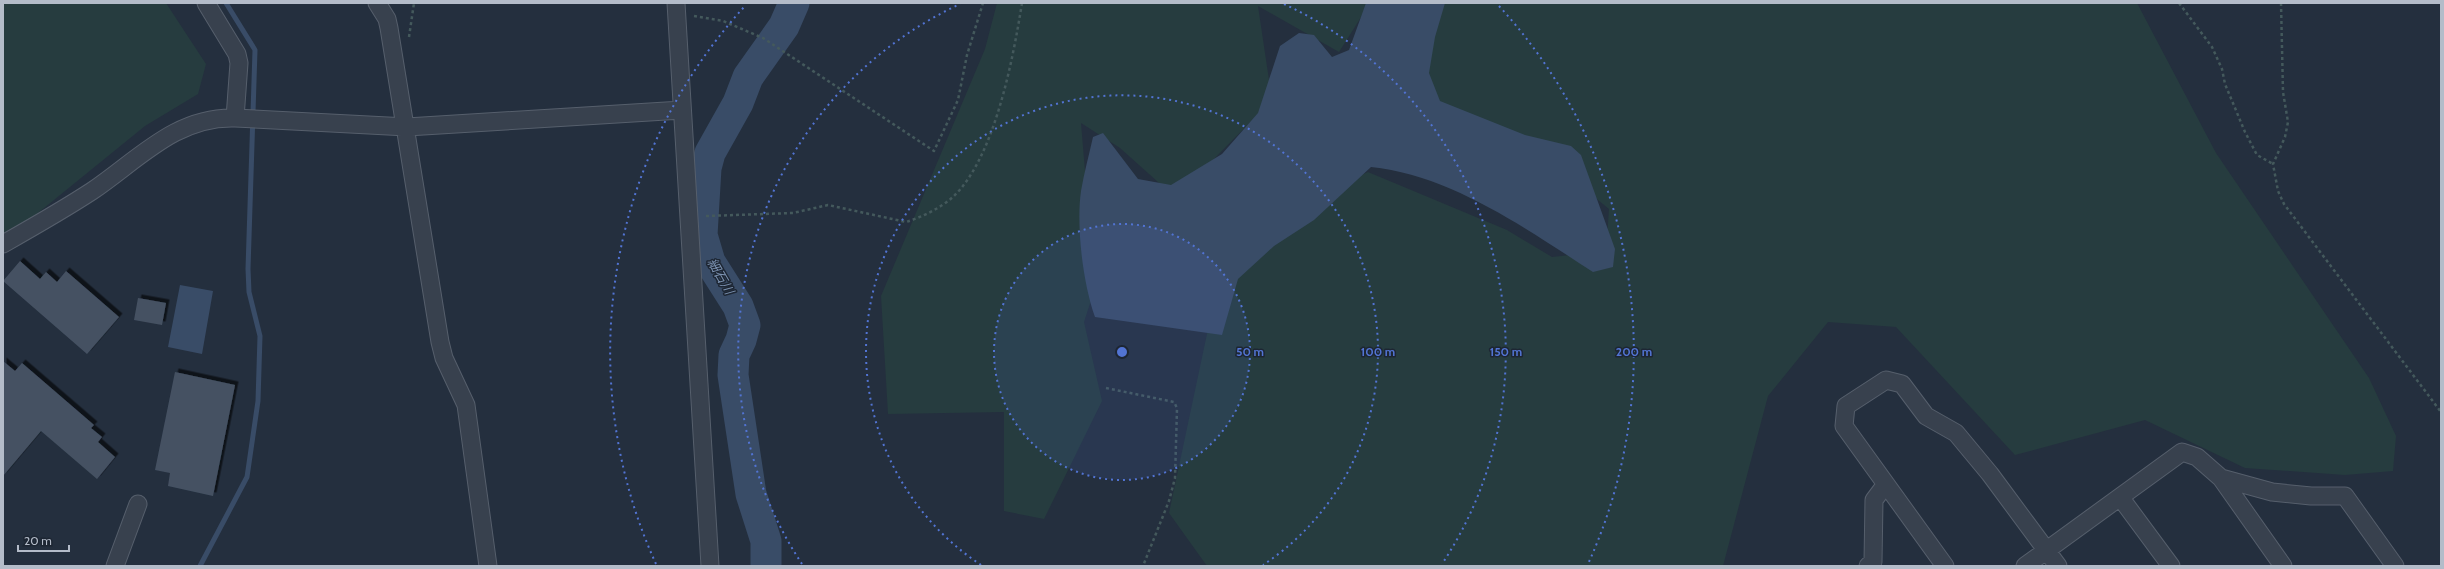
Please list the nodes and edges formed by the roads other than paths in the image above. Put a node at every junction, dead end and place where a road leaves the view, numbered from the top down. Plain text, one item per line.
1 (206, 3) edge
2 (377, 3) edge
3 (676, 8) edge
4 (682, 110) junction
5 (238, 118) junction
6 (406, 127) junction
7 (3, 244) edge
8 (2221, 478) junction
9 (1886, 484) junction
10 (2120, 497) junction
11 (138, 504) dead end
12 (2046, 550) junction
13 (115, 566) edge
14 (488, 566) edge
15 (710, 566) edge
16 (1868, 566) edge
17 (1945, 566) edge
18 (2025, 566) edge
19 (2058, 566) edge
20 (2171, 566) edge
21 (2283, 566) edge
22 (2395, 566) edge

1 - 5 street
2 - 6 street
3 - 4 street
4 - 6 street
4 - 15 street
5 - 6 street
5 - 7 street
6 - 14 street
8 - 10 street
8 - 21 street
8 - 22 street
9 - 12 street
9 - 16 street
9 - 17 street
10 - 12 street
10 - 20 street
11 - 13 street
12 - 18 street
12 - 19 street

